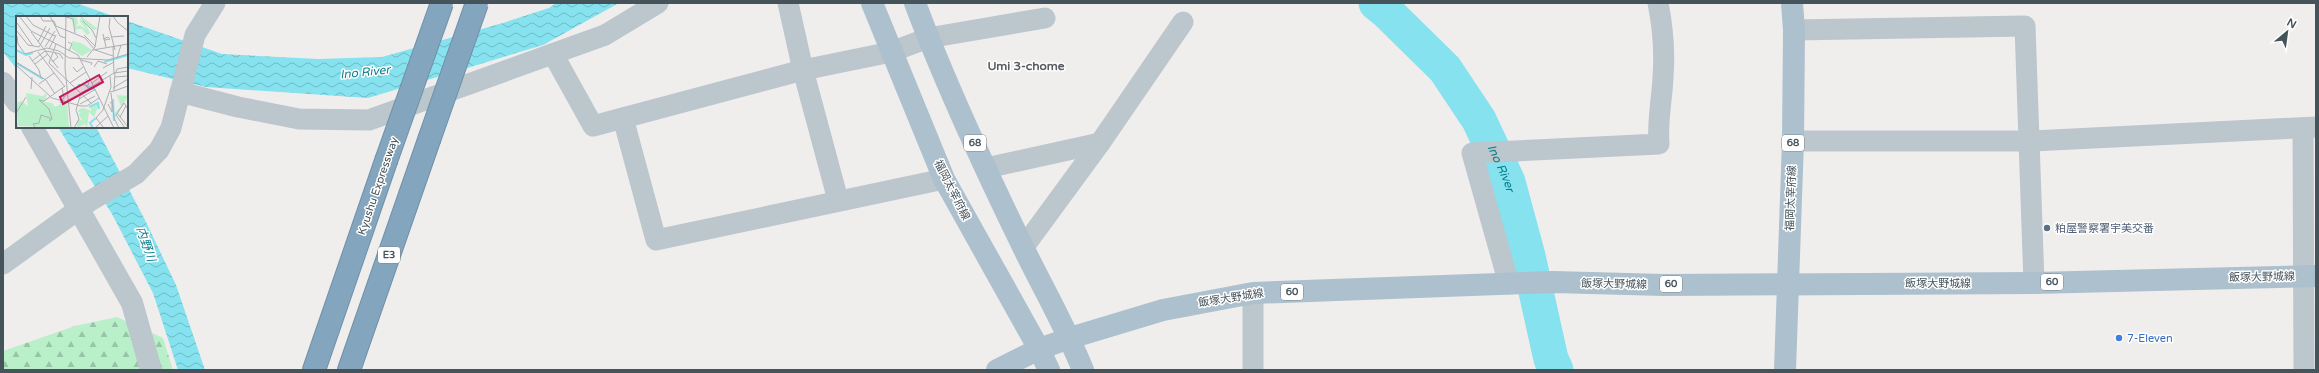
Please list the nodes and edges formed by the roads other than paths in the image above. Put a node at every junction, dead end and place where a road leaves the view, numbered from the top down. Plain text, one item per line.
1 (215, 3) edge
2 (442, 3) edge
3 (477, 3) edge
4 (658, 3) edge
5 (788, 3) edge
6 (872, 3) edge
7 (915, 3) edge
8 (1658, 3) edge
9 (1792, 3) edge
10 (1045, 18) dead end
11 (1183, 22) dead end
12 (1794, 30) junction
13 (928, 38) junction
14 (891, 52) junction
15 (553, 54) junction
16 (803, 70) junction
17 (3, 83) edge
18 (180, 92) junction
19 (16, 101) edge
20 (623, 118) junction
21 (33, 128) edge
22 (2310, 128) edge
23 (1793, 141) junction
24 (2031, 141) junction
25 (1100, 143) junction
26 (986, 168) junction
27 (944, 179) junction
28 (838, 200) junction
29 (85, 205) junction
30 (1024, 248) junction
31 (3, 264) edge
32 (2310, 276) edge
33 (1788, 283) junction
34 (2034, 283) junction
35 (1514, 284) junction
36 (1253, 293) junction
37 (1070, 338) junction
38 (1039, 349) junction
39 (151, 370) edge
40 (314, 370) edge
41 (349, 370) edge
42 (998, 370) edge
43 (1049, 370) edge
44 (1083, 370) edge
45 (1253, 370) edge
46 (1785, 370) edge
47 (2304, 370) edge

1 - 18 street
2 - 40 highway, Kyushu Expressway, bridge
3 - 41 highway, E3, bridge
4 - 15 street
5 - 16 street
6 - 14 main road, 福岡太宰府線
7 - 13 main road, 68
8 - 35 street
9 - 12 main road, 福岡太宰府線 / 68
10 - 13 street
11 - 25 street
12 - 23 main road, 福岡太宰府線 / 68
12 - 24 street
13 - 14 street
13 - 26 main road, 68
14 - 16 street
14 - 27 main road, 福岡太宰府線
15 - 18 street
15 - 20 street
16 - 20 street
16 - 28 street
17 - 19 street
18 - 29 street
20 - 28 street
21 - 29 street
22 - 24 street
22 - 32 street
23 - 24 street
23 - 33 main road, 福岡太宰府線 / 68
24 - 34 street
25 - 26 street
25 - 30 street
26 - 30 main road, 68
27 - 28 street
27 - 38 main road, 福岡太宰府線
29 - 31 street
29 - 39 street
30 - 37 main road, 68
32 - 34 main road, 飯塚大野城線 / 60
32 - 47 street
33 - 34 main road, 飯塚大野城線 / 60
33 - 35 main road, 飯塚大野城線 / 60
33 - 46 main road, 福岡太宰府線 / 68
35 - 36 main road, 飯塚大野城線 / 60
36 - 37 main road, 飯塚大野城線 / 60
36 - 45 street
37 - 38 main road, 飯塚大野城線 / 60
37 - 44 main road, 68
38 - 42 main road, 飯塚大野城線 / 60
38 - 43 main road, 福岡太宰府線

